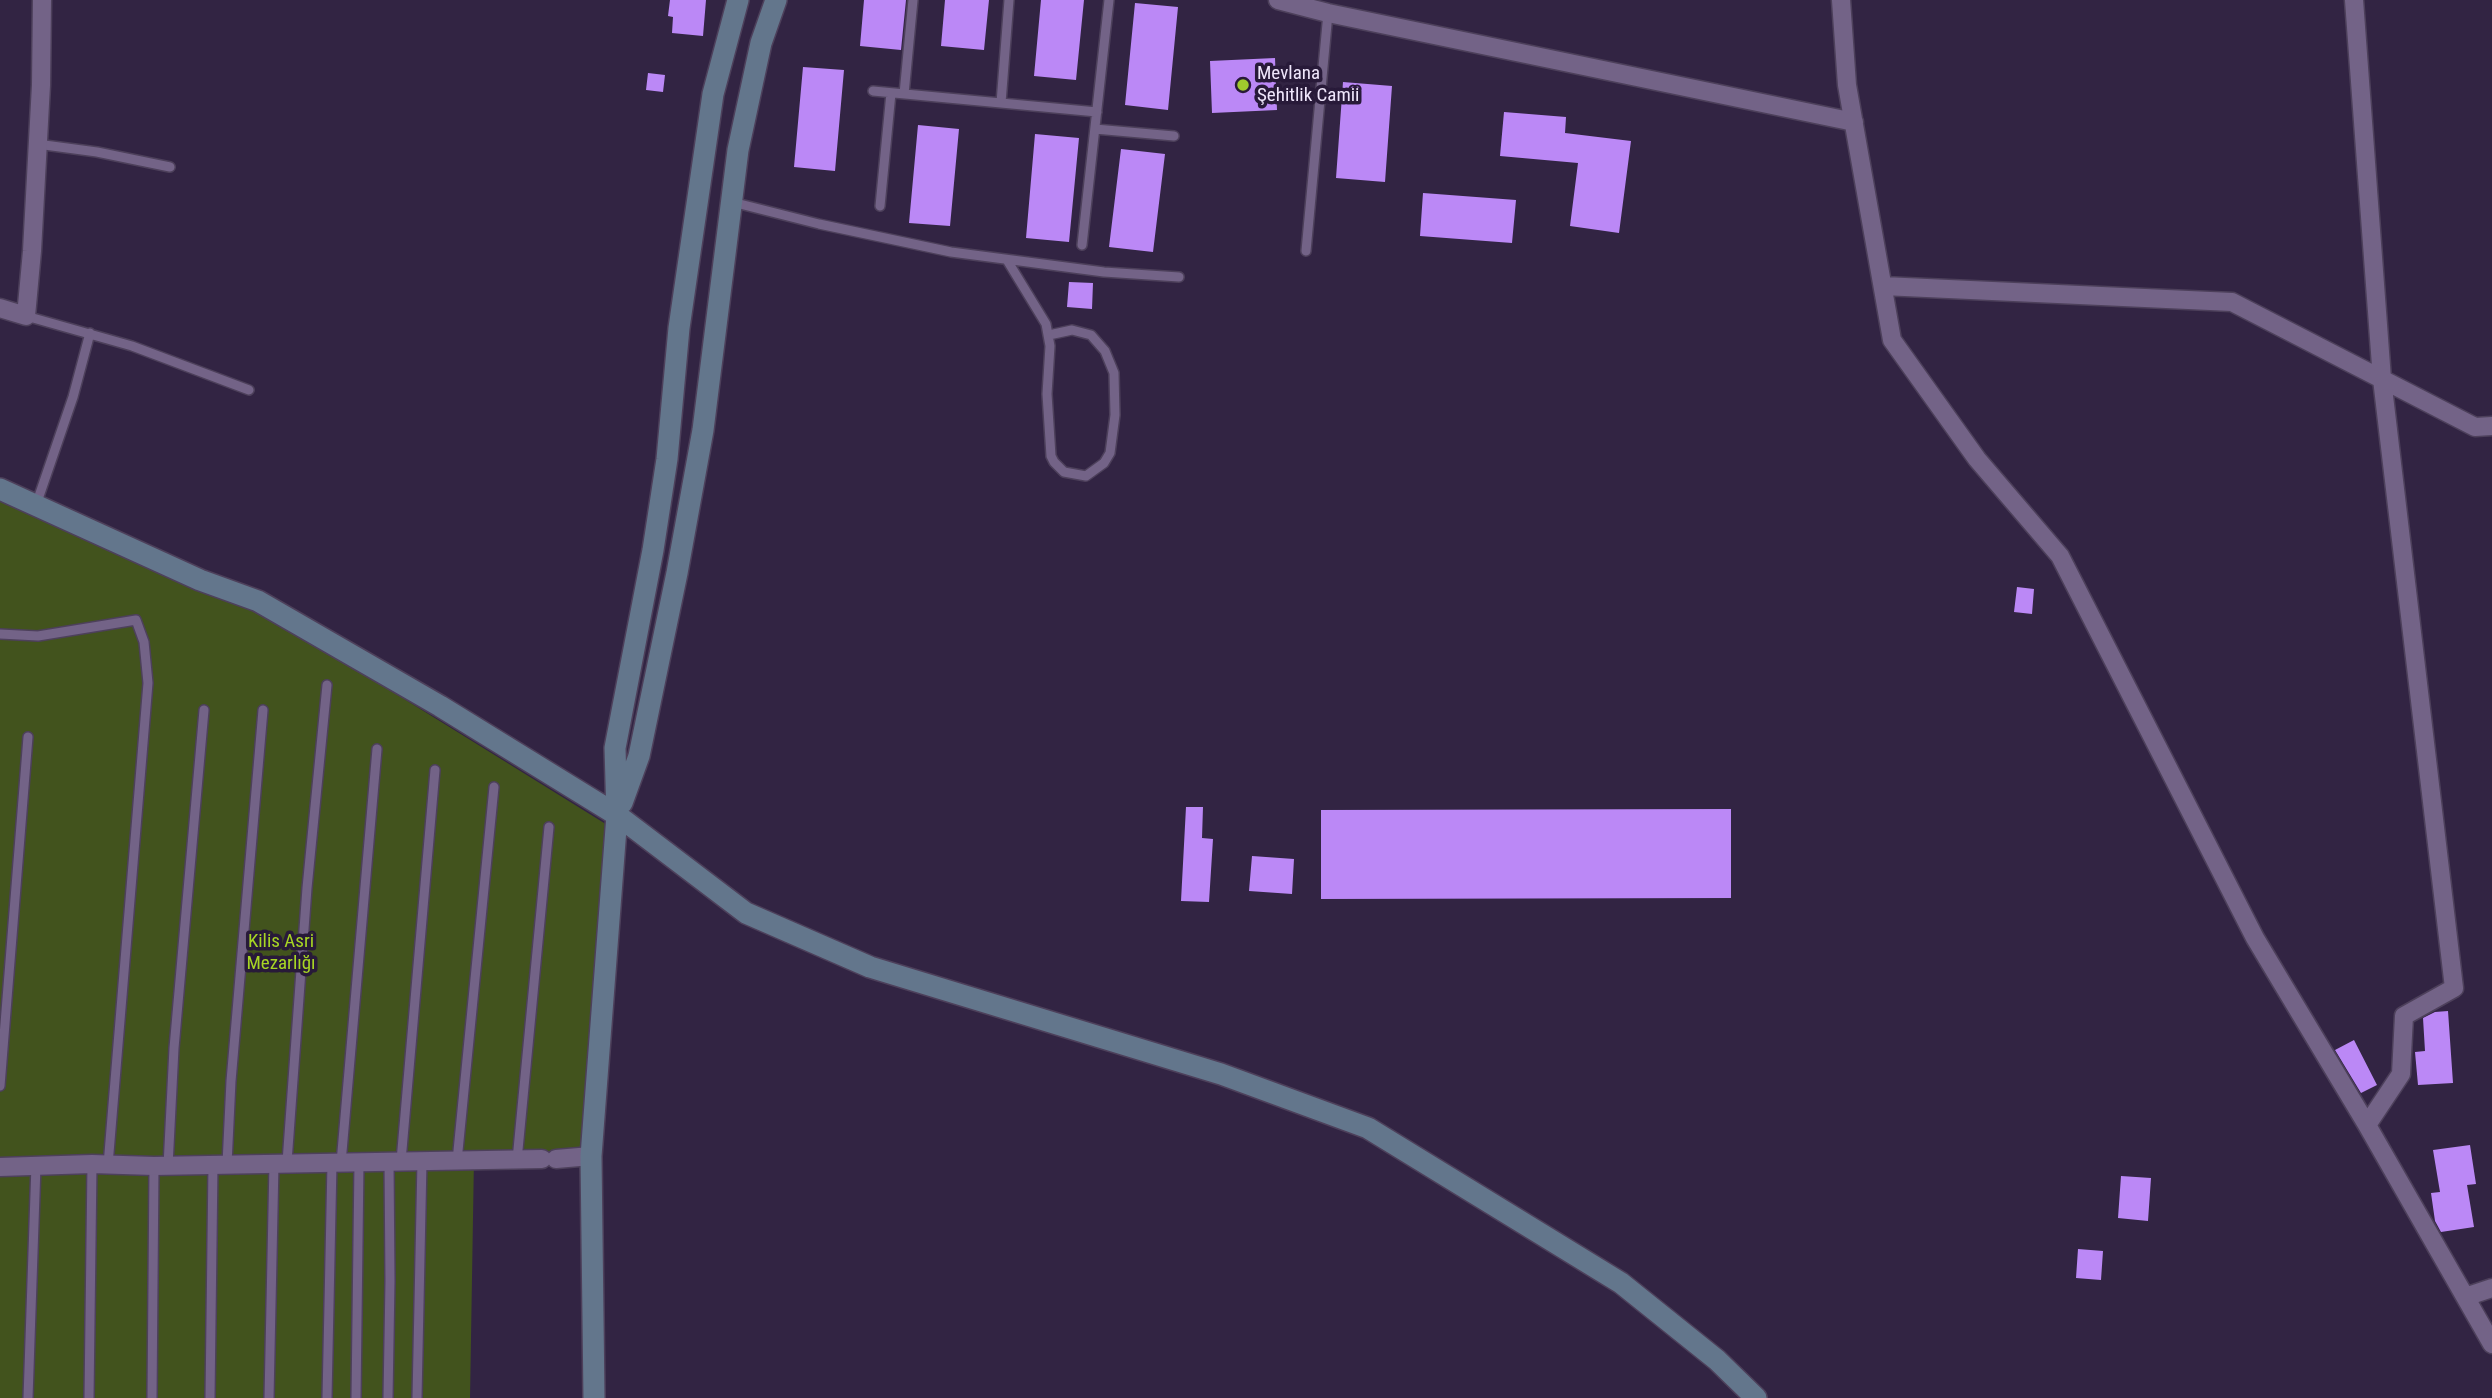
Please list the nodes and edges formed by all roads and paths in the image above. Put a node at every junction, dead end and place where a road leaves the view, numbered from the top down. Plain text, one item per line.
1 (42, 0) edge
2 (738, 0) edge
3 (776, 0) edge
4 (913, 0) edge
5 (1009, 0) edge
6 (1109, 0) edge
7 (1279, 0) edge
8 (1841, 0) edge
9 (2354, 0) edge
10 (1328, 13) junction
11 (873, 91) dead end
12 (891, 93) junction
13 (904, 94) junction
14 (1000, 103) junction
15 (1097, 112) junction
16 (1854, 122) junction
17 (1095, 129) junction
18 (1174, 136) dead end
19 (37, 144) junction
20 (170, 167) dead end
21 (732, 202) junction
22 (880, 206) dead end
23 (1082, 245) dead end
24 (1306, 251) dead end
25 (1007, 260) junction
26 (1179, 277) dead end
27 (1883, 286) junction
28 (0, 308) edge
29 (26, 316) junction
30 (90, 333) junction
31 (1049, 335) junction
32 (2382, 379) junction
33 (249, 390) dead end
34 (2492, 426) edge
35 (0, 489) edge
36 (36, 507) junction
37 (0, 634) edge
38 (327, 685) dead end
39 (204, 710) dead end
40 (263, 710) dead end
41 (29, 737) dead end
42 (377, 749) dead end
43 (435, 770) dead end
44 (494, 787) dead end
45 (617, 815) junction
46 (549, 827) dead end
47 (0, 1086) edge
48 (2367, 1125) junction
49 (591, 1156) junction
50 (422, 1161) junction
51 (457, 1161) junction
52 (517, 1161) junction
53 (395, 1162) junction
54 (281, 1163) junction
55 (344, 1163) junction
56 (100, 1164) junction
57 (220, 1164) junction
58 (36, 1165) junction
59 (161, 1166) junction
60 (0, 1167) edge
61 (2492, 1288) edge
62 (2465, 1297) junction
63 (2492, 1344) edge
64 (28, 1398) edge
65 (89, 1398) edge
66 (152, 1398) edge
67 (210, 1398) edge
68 (269, 1398) edge
69 (327, 1398) edge
70 (356, 1398) edge
71 (388, 1398) edge
72 (417, 1398) edge
73 (594, 1398) edge
74 (1756, 1398) edge

1 - 19 street
2 - 45 street
3 - 21 street
4 - 13 lane
5 - 14 lane
6 - 15 lane
7 - 10 street
8 - 16 street
9 - 32 street
10 - 16 street
10 - 24 lane
11 - 12 lane
12 - 13 lane
12 - 22 lane
13 - 14 lane
14 - 15 lane
15 - 17 lane
16 - 27 street
17 - 18 lane
17 - 23 lane
19 - 20 lane
19 - 29 street
21 - 25 lane
21 - 45 street
25 - 26 lane
25 - 31 lane
27 - 32 street
27 - 48 street
28 - 29 street
29 - 30 lane
30 - 33 lane
30 - 36 lane
31 - 31 lane
32 - 34 street
32 - 48 street
35 - 36 street
36 - 45 street
37 - 56 lane
38 - 54 lane
39 - 59 lane
40 - 57 lane
41 - 47 lane
42 - 55 lane
43 - 53 lane
44 - 51 lane
45 - 49 street
45 - 74 street
46 - 52 lane
48 - 62 street
49 - 52 street
49 - 73 street
50 - 51 street
50 - 53 street
50 - 72 lane
51 - 52 street
53 - 55 street
53 - 71 lane
54 - 55 street
54 - 57 street
54 - 68 lane
55 - 69 lane
55 - 70 lane
56 - 58 street
56 - 59 street
56 - 65 lane
57 - 59 street
57 - 67 lane
58 - 60 street
58 - 64 lane
59 - 66 lane
61 - 62 street
62 - 63 street

